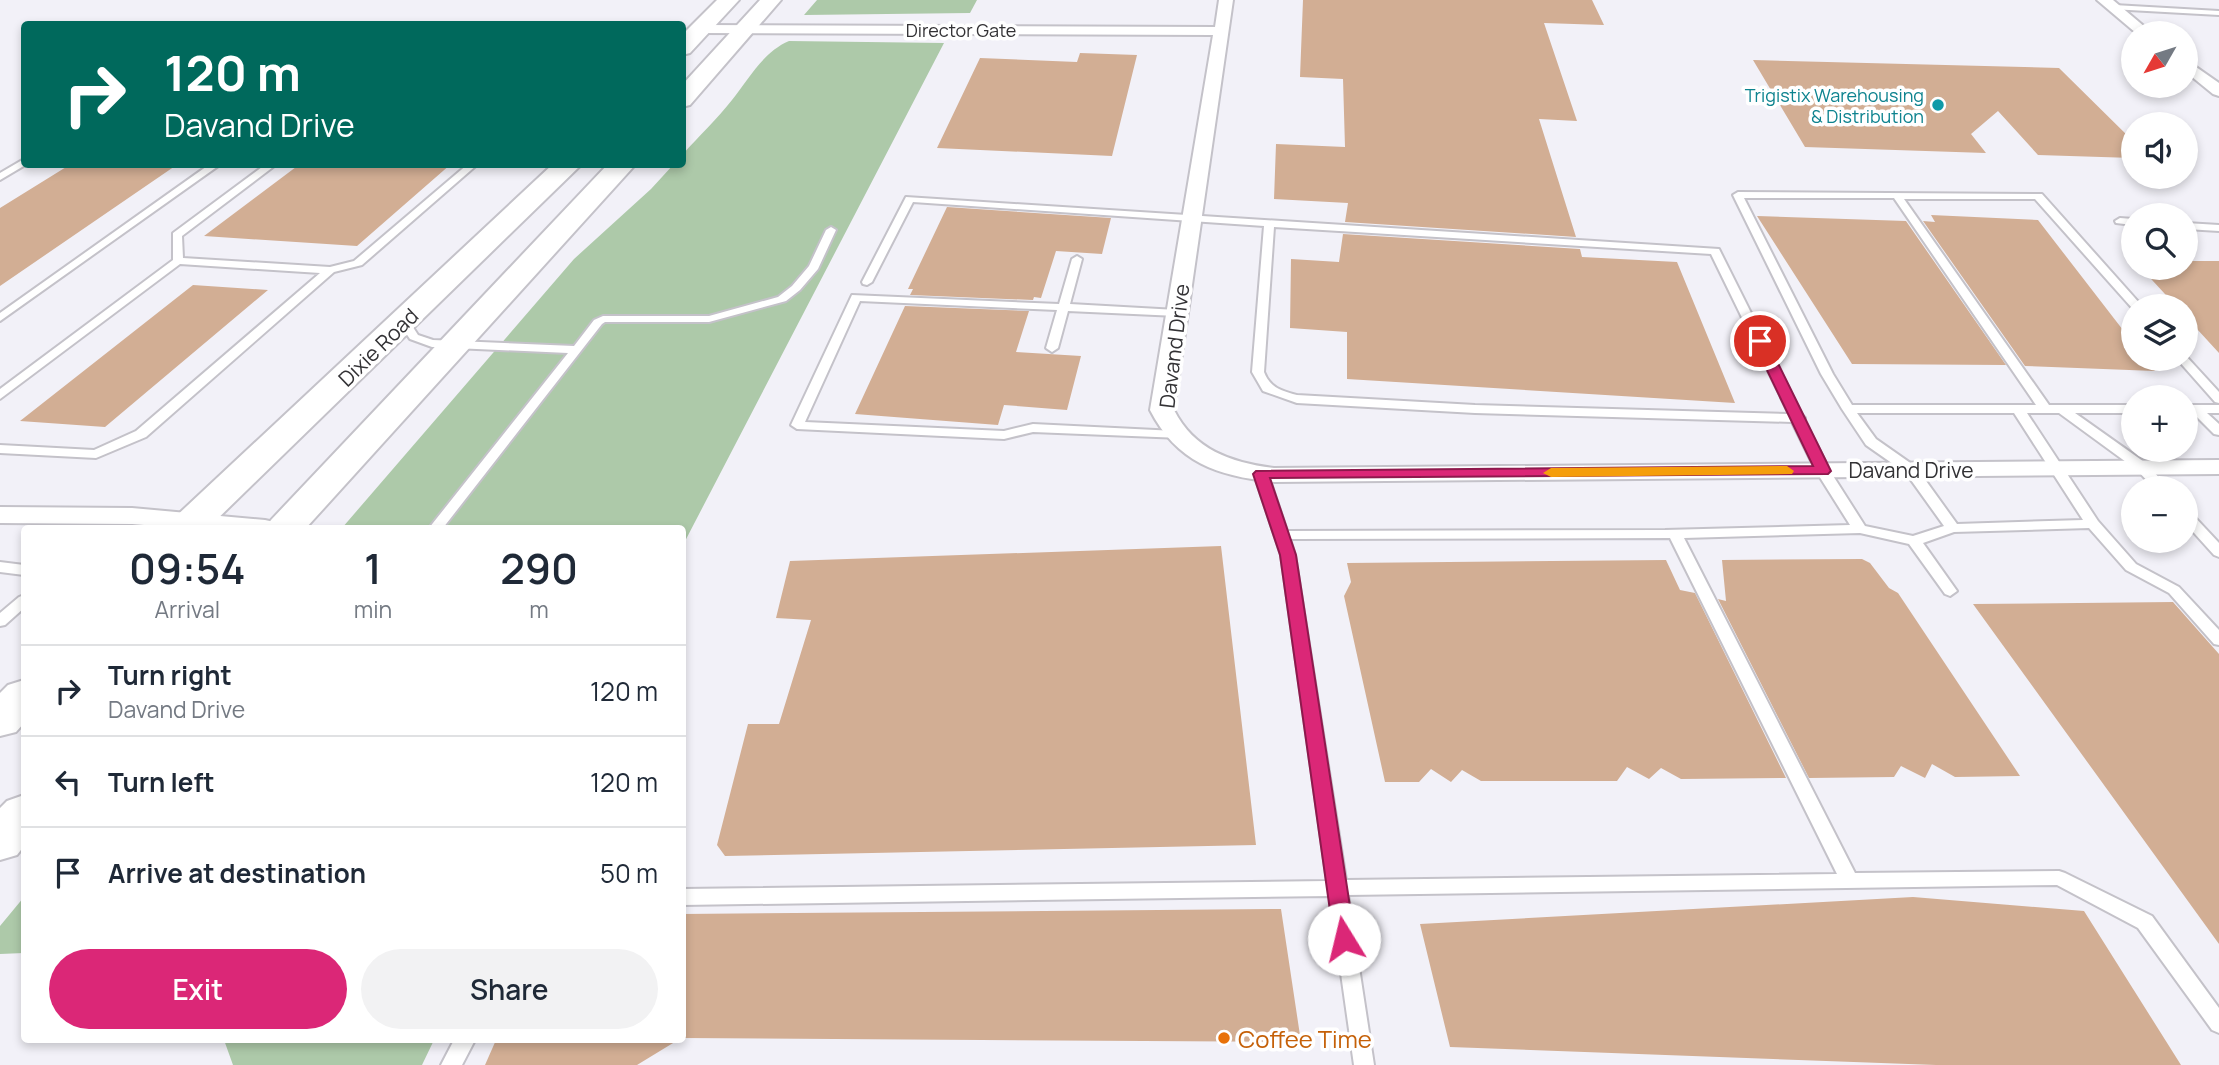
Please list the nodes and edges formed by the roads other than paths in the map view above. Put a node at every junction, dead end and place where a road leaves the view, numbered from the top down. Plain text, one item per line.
1 (729, 0) edge
2 (771, 0) edge
3 (1226, 0) edge
4 (2114, 8) edge
5 (2219, 13) edge
6 (2219, 19) edge
7 (2131, 21) edge
8 (701, 29) junction
9 (745, 30) junction
10 (1221, 31) junction
11 (686, 44) edge
12 (2198, 74) edge
13 (2219, 91) edge
14 (686, 96) edge
15 (21, 164) edge
16 (211, 168) edge
17 (268, 168) edge
18 (469, 168) edge
19 (565, 168) edge
20 (619, 168) edge
21 (0, 177) edge
22 (1897, 196) junction
23 (1192, 218) junction
24 (1269, 224) junction
25 (2198, 227) edge
26 (2219, 228) edge
27 (831, 230) dead end
28 (1077, 259) dead end
29 (178, 261) junction
30 (330, 270) junction
31 (867, 282) dead end
32 (2125, 294) edge
33 (1063, 308) junction
34 (1177, 313) junction
35 (0, 318) edge
36 (405, 323) junction
37 (455, 345) junction
38 (1052, 348) dead end
39 (577, 350) junction
40 (2194, 371) edge
41 (0, 395) edge
42 (2219, 399) edge
43 (1848, 409) junction
44 (2018, 409) junction
45 (2045, 409) junction
46 (2062, 409) junction
47 (2121, 409) edge
48 (2198, 409) edge
49 (2219, 409) edge
50 (2198, 414) edge
51 (1799, 418) junction
52 (2219, 431) edge
53 (1176, 435) junction
54 (0, 449) edge
55 (2142, 467) junction
56 (2219, 467) edge
57 (2059, 469) junction
58 (1911, 470) junction
59 (1823, 471) junction
60 (1261, 474) junction
61 (2150, 476) edge
62 (0, 515) edge
63 (2092, 524) junction
64 (189, 525) edge
65 (288, 525) edge
66 (438, 525) edge
67 (1953, 528) junction
68 (1860, 529) junction
69 (2198, 529) edge
70 (1675, 534) junction
71 (1281, 535) junction
72 (1914, 541) junction
73 (2219, 552) edge
74 (0, 568) edge
75 (21, 570) edge
76 (1950, 591) dead end
77 (21, 603) edge
78 (0, 621) edge
79 (2219, 640) edge
80 (21, 699) edge
81 (0, 720) edge
82 (21, 817) edge
83 (0, 841) edge
84 (1850, 881) junction
85 (1337, 888) junction
86 (686, 897) edge
87 (2219, 1024) edge
88 (463, 1043) edge
89 (451, 1065) edge
90 (1364, 1065) edge

1 - 8 main road
2 - 9 main road
3 - 10 street, Davand Drive
4 - 5 lane
4 - 6 lane
4 - 7 street
8 - 9 street, Director Gate
8 - 11 main road
9 - 10 street, Director Gate
9 - 14 main road
10 - 23 street, Davand Drive
12 - 13 street
15 - 21 lane
16 - 35 lane
17 - 29 lane
18 - 30 lane
19 - 36 main road, Dixie Road
20 - 37 main road
22 - 32 lane
22 - 43 lane
22 - 45 lane
23 - 24 lane
23 - 31 lane
23 - 34 street, Davand Drive
24 - 51 lane
24 - 51 lane
25 - 26 lane
27 - 39 lane
28 - 33 lane
29 - 30 lane
29 - 41 lane
30 - 54 lane
33 - 34 lane
33 - 38 lane
33 - 53 lane
34 - 53 street, Davand Drive
36 - 37 lane
36 - 64 main road, Dixie Road
37 - 39 lane
37 - 65 main road
39 - 66 lane
40 - 42 lane
43 - 44 lane
43 - 58 lane
44 - 45 lane
44 - 57 lane
45 - 46 lane
46 - 47 lane
46 - 55 lane
48 - 49 lane
50 - 52 lane
51 - 59 lane
53 - 60 street, Davand Drive
55 - 56 street, Davand Drive
55 - 57 street, Davand Drive
55 - 61 lane
57 - 58 street, Davand Drive
57 - 63 lane
58 - 59 street, Davand Drive
58 - 67 lane
59 - 60 street, Davand Drive
59 - 68 lane
60 - 71 lane
62 - 64 street
63 - 67 lane
63 - 79 lane
67 - 72 lane
68 - 70 lane
68 - 72 lane
69 - 73 lane
70 - 71 lane
70 - 84 lane
71 - 85 lane
72 - 76 lane
74 - 75 lane
77 - 78 lane
80 - 81 main road
82 - 83 main road
84 - 85 lane
84 - 87 lane
85 - 86 lane
85 - 90 lane
88 - 89 lane

